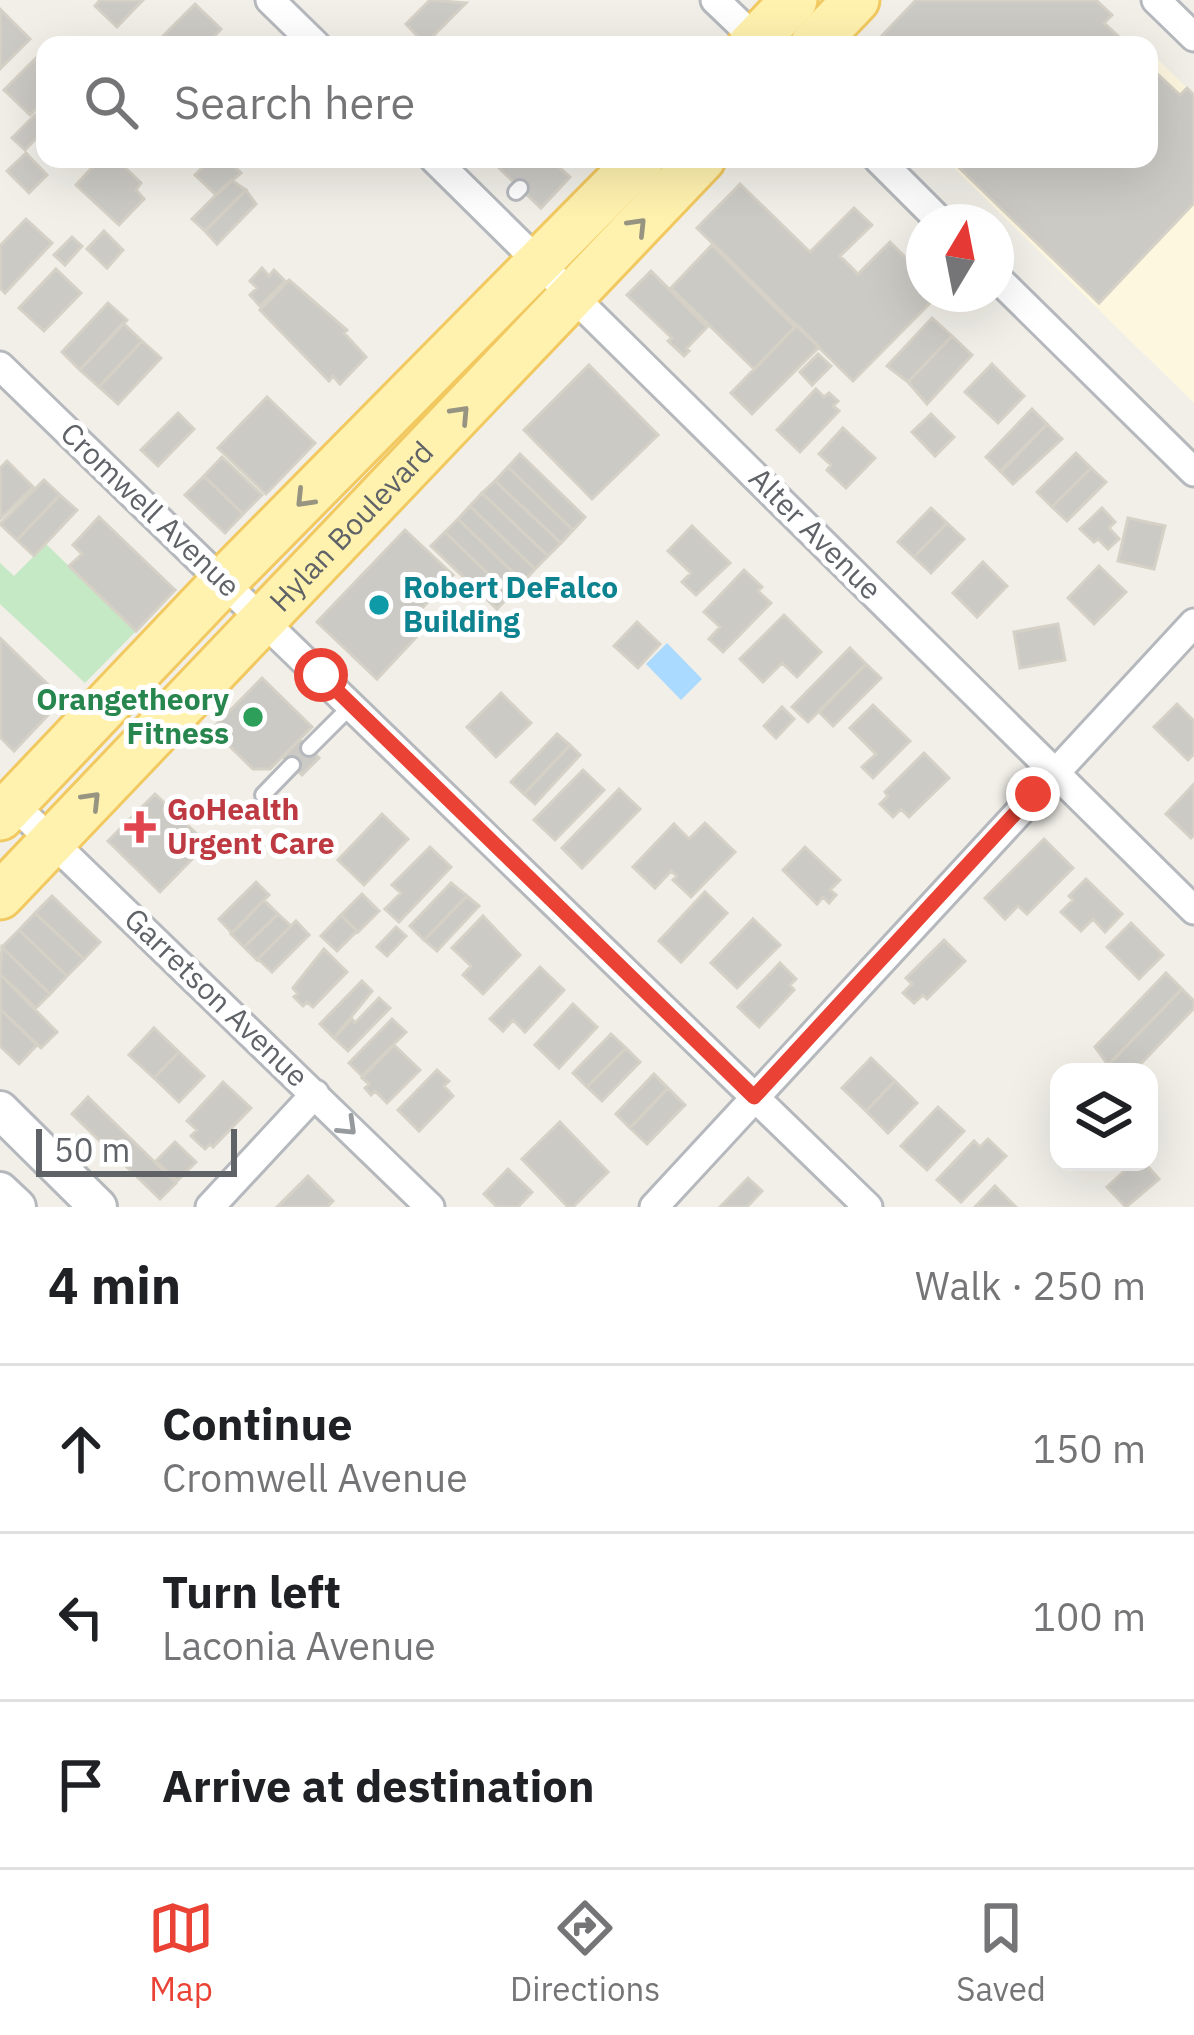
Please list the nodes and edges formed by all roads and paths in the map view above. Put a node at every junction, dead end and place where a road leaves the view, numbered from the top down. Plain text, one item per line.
1 (270, 0) edge
2 (716, 0) edge
3 (794, 0) edge
4 (856, 0) edge
5 (1156, 0) edge
6 (307, 36) edge
7 (749, 36) edge
8 (762, 36) edge
9 (822, 36) edge
10 (1194, 37) edge
11 (444, 168) edge
12 (632, 168) edge
13 (693, 168) edge
14 (887, 168) edge
15 (923, 204) edge
16 (542, 261) junction
17 (573, 294) junction
18 (1014, 295) edge
19 (0, 366) edge
20 (1194, 472) edge
21 (224, 581) junction
22 (265, 620) junction
23 (1194, 623) edge
24 (352, 705) junction
25 (309, 748) dead end
26 (292, 765) dead end
27 (1054, 772) junction
28 (263, 795) dead end
29 (4, 804) edge
30 (52, 841) junction
31 (0, 896) edge
32 (1194, 910) edge
33 (315, 1094) junction
34 (754, 1097) junction
35 (0, 1110) edge
36 (0, 1191) edge
37 (17, 1207) edge
38 (98, 1207) edge
39 (210, 1207) edge
40 (430, 1207) edge
41 (654, 1207) edge
42 (868, 1207) edge

1 - 6 street
2 - 7 street
3 - 8 main road
4 - 9 main road
5 - 10 street
11 - 16 street, Alter Avenue
12 - 16 main road, Hylan Boulevard
17 -> 13 main road, Hylan Boulevard
14 - 15 street
16 - 17 street, Alter Avenue
16 -> 21 main road, Hylan Boulevard
22 -> 17 main road, Hylan Boulevard
17 - 27 street, Alter Avenue
18 - 20 street
19 - 21 street, Cromwell Avenue
21 - 22 street, Cromwell Avenue
21 - 29 main road, Hylan Boulevard
22 - 24 street, Cromwell Avenue
30 -> 22 main road, Hylan Boulevard
23 - 27 street
24 - 25 lane
24 - 34 street, Cromwell Avenue
26 - 28 lane
27 - 32 street, Alter Avenue
27 - 34 street
29 - 30 street, Garretson Avenue
30 - 31 main road, Hylan Boulevard
30 - 33 street, Garretson Avenue
33 - 39 street
33 -> 40 street, Garretson Avenue
34 - 41 street
34 - 42 street, Cromwell Avenue
35 - 38 street
36 - 37 street

